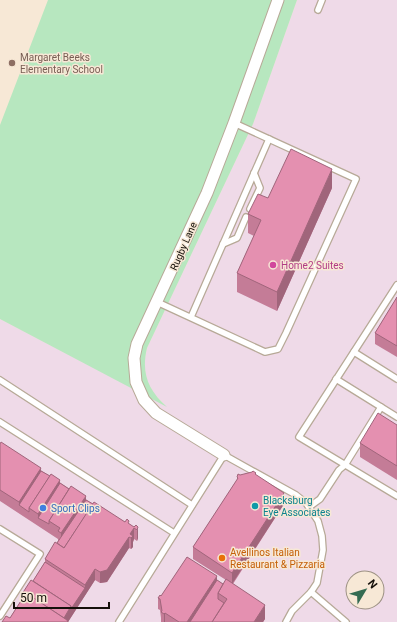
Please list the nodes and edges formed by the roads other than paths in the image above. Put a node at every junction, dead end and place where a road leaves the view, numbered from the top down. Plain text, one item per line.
1 (278, 0) edge
2 (322, 0) edge
3 (318, 10) dead end
4 (234, 123) junction
5 (269, 139) junction
6 (254, 173) junction
7 (250, 209) edge
8 (246, 217) dead end
9 (222, 244) junction
10 (397, 285) edge
11 (157, 302) junction
12 (191, 317) junction
13 (354, 352) junction
14 (336, 379) junction
15 (397, 379) edge
16 (0, 380) edge
17 (381, 407) junction
18 (397, 417) edge
19 (0, 422) edge
20 (224, 455) junction
21 (345, 465) junction
22 (397, 496) edge
23 (192, 505) junction
24 (309, 507) junction
25 (0, 528) edge
26 (174, 533) junction
27 (311, 592) junction
28 (0, 616) edge
29 (119, 622) edge
30 (286, 622) edge
31 (346, 622) edge

1 - 4 street, Rugby Lane
2 - 3 lane
4 - 5 lane
4 - 11 street, Rugby Lane
5 - 6 lane
5 - 12 lane
6 - 7 lane
6 - 9 lane
8 - 9 lane
9 - 12 lane
10 - 13 lane
11 - 12 lane
11 - 20 street, Rugby Lane
13 - 14 lane
13 - 15 lane
14 - 17 lane
14 - 21 lane
16 - 23 lane
17 - 18 lane
17 - 21 lane
19 - 26 lane
20 - 23 lane
20 - 24 lane
21 - 22 lane
21 - 24 lane
23 - 26 lane
24 - 27 lane
25 - 28 lane
26 - 29 lane
27 - 30 lane
27 - 31 lane

